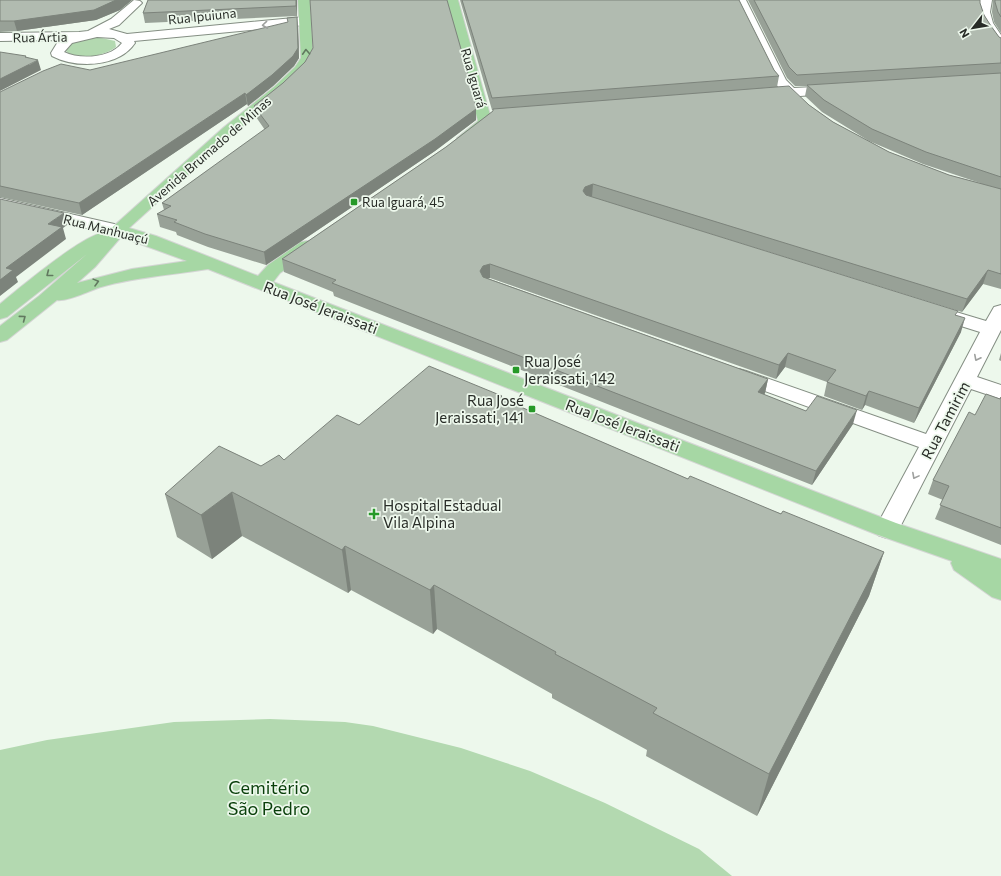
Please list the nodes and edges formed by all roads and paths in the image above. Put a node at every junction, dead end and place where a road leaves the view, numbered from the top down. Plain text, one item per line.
1 (304, 0) edge
2 (452, 0) edge
3 (740, 0) edge
4 (986, 0) edge
5 (137, 2) edge
6 (304, 21) junction
7 (83, 35) junction
8 (0, 37) edge
9 (125, 37) junction
10 (1001, 44) edge
11 (58, 54) junction
12 (99, 58) junction
13 (49, 66) dead end
14 (62, 70) edge
15 (852, 89) edge
16 (789, 92) junction
17 (750, 96) edge
18 (806, 106) edge
19 (500, 115) edge
20 (484, 116) junction
21 (452, 147) edge
22 (0, 203) edge
23 (117, 230) junction
24 (321, 237) edge
25 (209, 263) junction
26 (261, 284) junction
27 (46, 300) junction
28 (924, 308) edge
29 (1001, 310) edge
30 (0, 313) edge
31 (992, 329) junction
32 (0, 336) edge
33 (722, 369) edge
34 (966, 380) junction
35 (1001, 392) edge
36 (932, 444) junction
37 (887, 529) junction
38 (947, 552) junction
39 (1001, 569) edge
40 (1001, 590) edge

1 - 6 main road, Avenida Brumado de Minas
2 - 20 main road, Rua Iguará
3 - 16 street
4 - 10 street
5 - 7 street
5 - 9 street
6 -> 9 street, Rua Ipuiuna
23 -> 6 main road, Avenida Brumado de Minas
7 - 8 street, Rua Ártia
7 - 9 street, Rua Ipuiuna
7 - 11 street
8 - 11 street, Rua Ártia
9 - 12 street
11 - 12 street, Rua Ártia
11 - 13 street
12 - 14 street
15 - 16 street
16 - 17 street
16 - 18 street
19 - 20 street
20 - 21 main road, Rua Iguará
22 - 23 street, Rua Manhuaçú
23 - 25 main road, Rua Manhuaçú
23 - 27 main road, Avenida Brumado de Minas
23 -> 30 main road, Avenida Brumado de Minas
24 - 26 main road
25 - 26 main road, Rua José Jeraissati
27 -> 25 main road
26 - 37 main road, Rua José Jeraissati
32 -> 27 main road, Avenida Brumado de Minas
28 - 31 street
29 - 31 street, Rua Tamirim
31 -> 34 street, Rua Tamirim
33 - 36 street
34 - 35 street
34 - 36 street, Rua Tamirim
36 -> 37 street, Rua Tamirim
37 - 38 main road, Rua José Jeraissati
38 - 39 main road
38 - 40 main road

